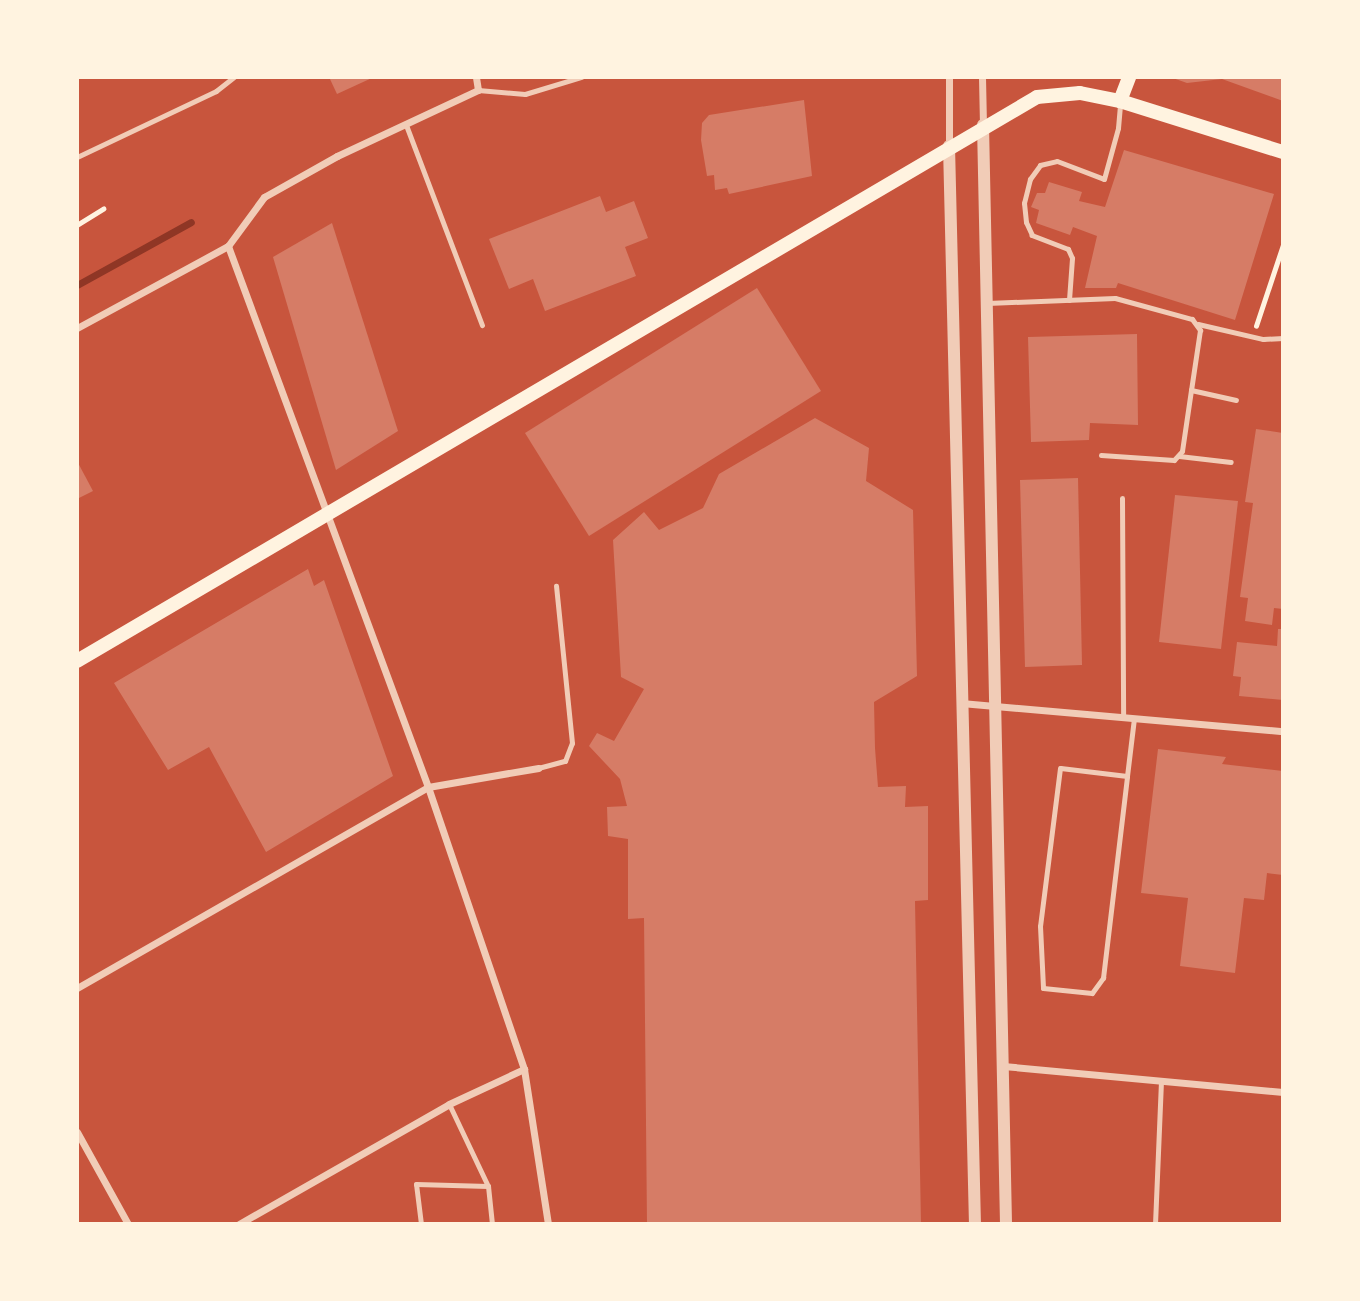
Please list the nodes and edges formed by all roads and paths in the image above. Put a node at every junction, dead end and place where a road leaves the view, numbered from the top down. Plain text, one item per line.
1 (234, 77) edge
2 (476, 77) edge
3 (581, 77) edge
4 (949, 77) edge
5 (982, 77) edge
6 (1129, 77) edge
7 (478, 90) junction
8 (1120, 101) junction
9 (406, 125) junction
10 (983, 125) junction
11 (949, 146) junction
12 (1283, 152) edge
13 (77, 157) edge
14 (103, 209) dead end
15 (77, 225) edge
16 (1283, 245) edge
17 (228, 246) junction
18 (1069, 300) junction
19 (987, 303) junction
20 (1198, 324) junction
21 (482, 325) dead end
22 (77, 328) edge
23 (1251, 336) junction
24 (1283, 338) edge
25 (1191, 390) junction
26 (1236, 400) dead end
27 (1101, 455) dead end
28 (1179, 456) junction
29 (1231, 462) dead end
30 (1122, 498) dead end
31 (326, 515) junction
32 (556, 586) dead end
33 (77, 661) edge
34 (961, 703) junction
35 (996, 706) junction
36 (1123, 717) junction
37 (1134, 718) junction
38 (1283, 731) edge
39 (538, 768) joint
40 (1127, 776) junction
41 (428, 787) junction
42 (77, 988) edge
43 (1003, 1066) junction
44 (524, 1069) junction
45 (1161, 1080) junction
46 (1283, 1092) edge
47 (449, 1104) junction
48 (77, 1132) edge
49 (488, 1186) junction
50 (128, 1224) edge
51 (239, 1224) edge
52 (421, 1224) edge
53 (492, 1224) edge
54 (548, 1224) edge
55 (975, 1224) edge
56 (1006, 1224) edge
57 (1155, 1224) edge

1 - 13 lane
2 - 7 street
3 - 7 lane
4 - 11 street
5 - 10 street
6 - 8 main road
7 - 9 street
8 - 10 main road
8 - 12 main road
8 - 18 lane
9 - 17 street
9 - 21 lane
10 - 11 main road
10 - 19 street
11 - 31 main road
11 - 34 street
14 - 15 path
16 - 23 path
17 - 22 street
17 - 31 street
18 - 19 lane
18 - 20 lane
19 - 35 street
20 - 23 lane
20 - 25 lane
23 - 24 lane
25 - 26 lane
25 - 28 lane
27 - 28 lane
28 - 29 lane
30 - 36 lane
31 - 33 main road
31 - 41 street
32 - 39 lane
34 - 35 street
34 - 55 street
35 - 36 street
35 - 43 street
36 - 37 street
37 - 38 street
37 - 40 lane
39 - 41 street
40 - 40 lane
41 - 42 street
41 - 44 street
43 - 45 street
43 - 56 street
44 - 47 street
44 - 54 street
45 - 46 street
45 - 57 lane
47 - 49 lane
47 - 51 street
48 - 50 street
49 - 52 lane
49 - 53 lane

